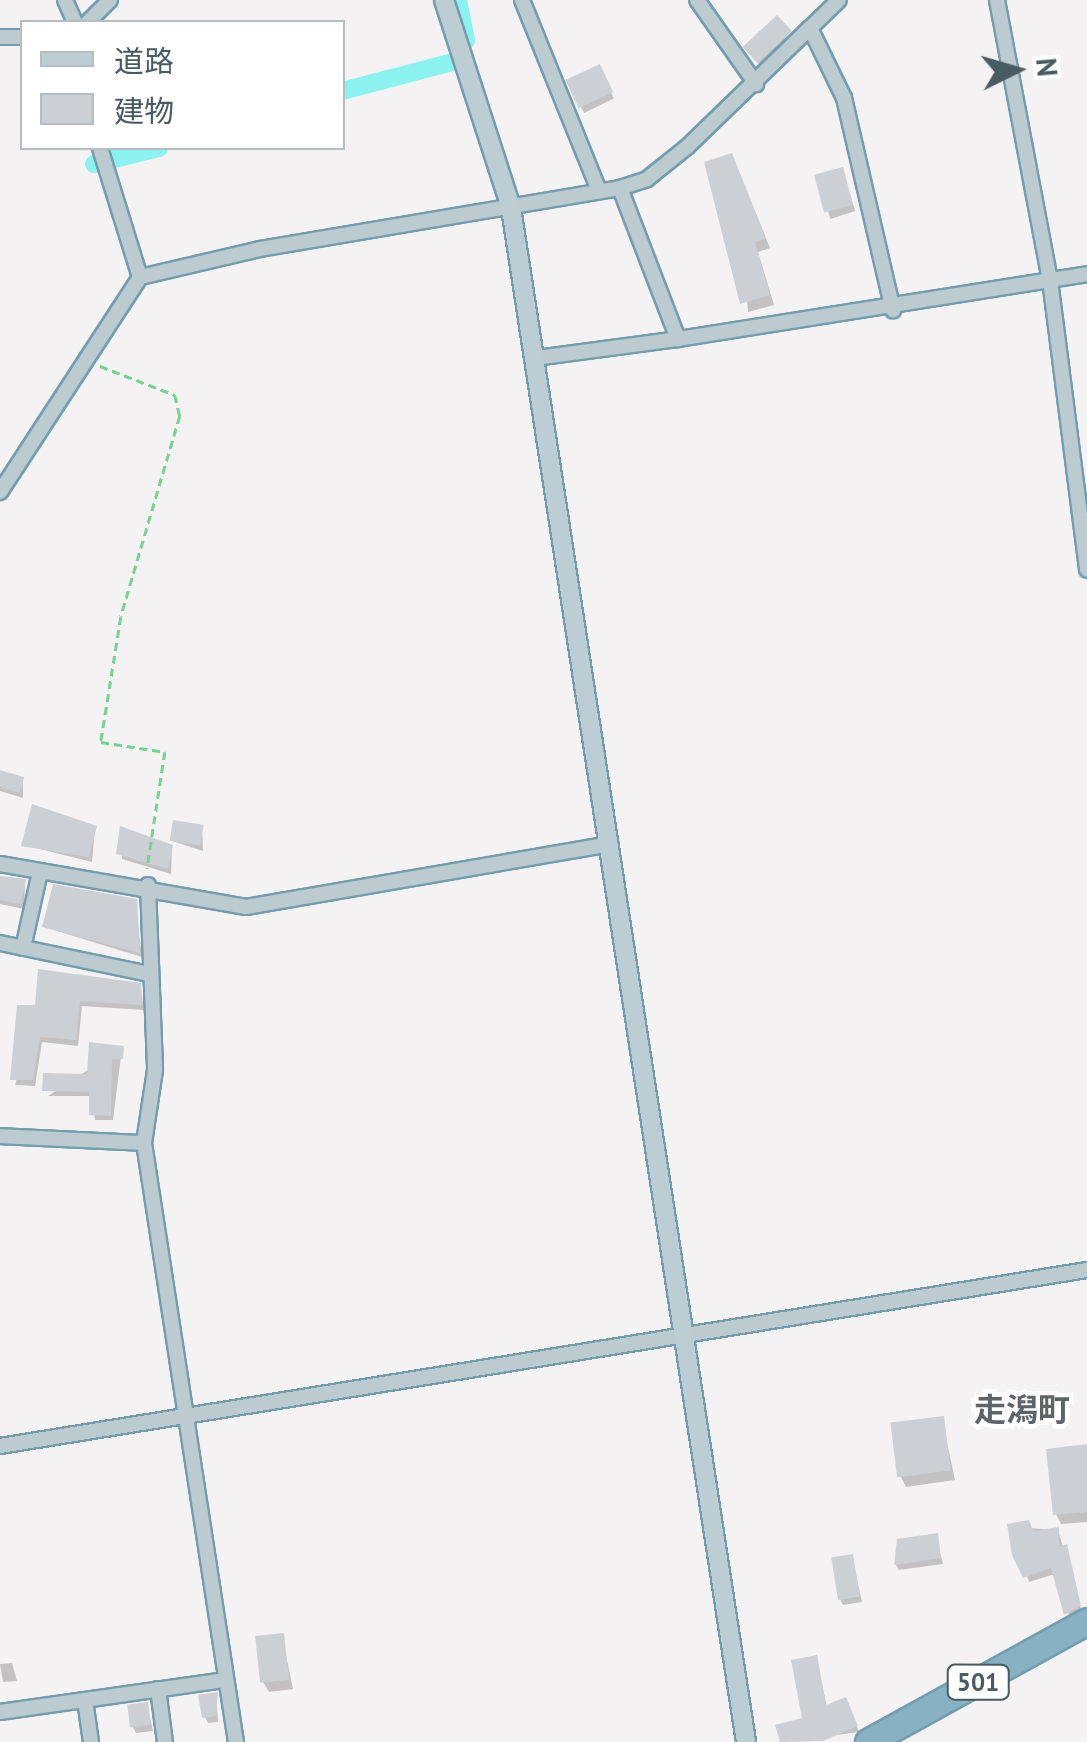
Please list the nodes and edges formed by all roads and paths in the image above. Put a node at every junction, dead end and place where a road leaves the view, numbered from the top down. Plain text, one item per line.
1 (110, 0) edge
2 (444, 0) edge
3 (522, 0) edge
4 (697, 0) edge
5 (839, 0) edge
6 (997, 0) edge
7 (90, 20) edge
8 (810, 28) junction
9 (756, 84) junction
10 (102, 159) edge
11 (620, 188) junction
12 (599, 192) junction
13 (511, 208) junction
14 (1087, 274) edge
15 (140, 277) junction
16 (1050, 280) junction
17 (893, 310) junction
18 (678, 339) junction
19 (536, 358) junction
20 (88, 361) junction
21 (0, 492) edge
22 (1087, 570) edge
23 (611, 844) junction
24 (0, 864) edge
25 (40, 872) junction
26 (148, 885) junction
27 (0, 943) edge
28 (23, 948) junction
29 (150, 974) junction
30 (0, 1136) edge
31 (144, 1143) junction
32 (1087, 1270) edge
33 (689, 1340) junction
34 (184, 1417) junction
35 (0, 1446) edge
36 (1087, 1622) edge
37 (226, 1680) junction
38 (158, 1690) junction
39 (85, 1700) junction
40 (0, 1712) edge
41 (90, 1742) edge
42 (164, 1742) edge
43 (236, 1742) edge
44 (746, 1742) edge
45 (868, 1742) edge

1 - 7 street
2 - 13 street
3 - 12 street
4 - 9 street
5 - 8 street
6 - 16 street
8 - 9 street
8 - 17 street
9 - 11 street
10 - 15 street
11 - 12 street
11 - 18 street
12 - 13 street
13 - 15 street
13 - 19 street
14 - 16 street
15 - 20 street
16 - 17 street
16 - 22 street
17 - 18 street
18 - 19 street
19 - 23 street
20 - 21 street
20 - 26 path
23 - 26 street
23 - 33 street
24 - 25 street
25 - 26 street
25 - 28 street
26 - 29 street
27 - 28 street
28 - 29 street
29 - 31 street
30 - 31 street
31 - 34 street
32 - 33 street
33 - 34 street
33 - 44 street
34 - 35 street
34 - 37 street
36 - 45 highway, 501
37 - 38 street
37 - 43 street
38 - 39 street
38 - 42 street
39 - 40 street
39 - 41 street

